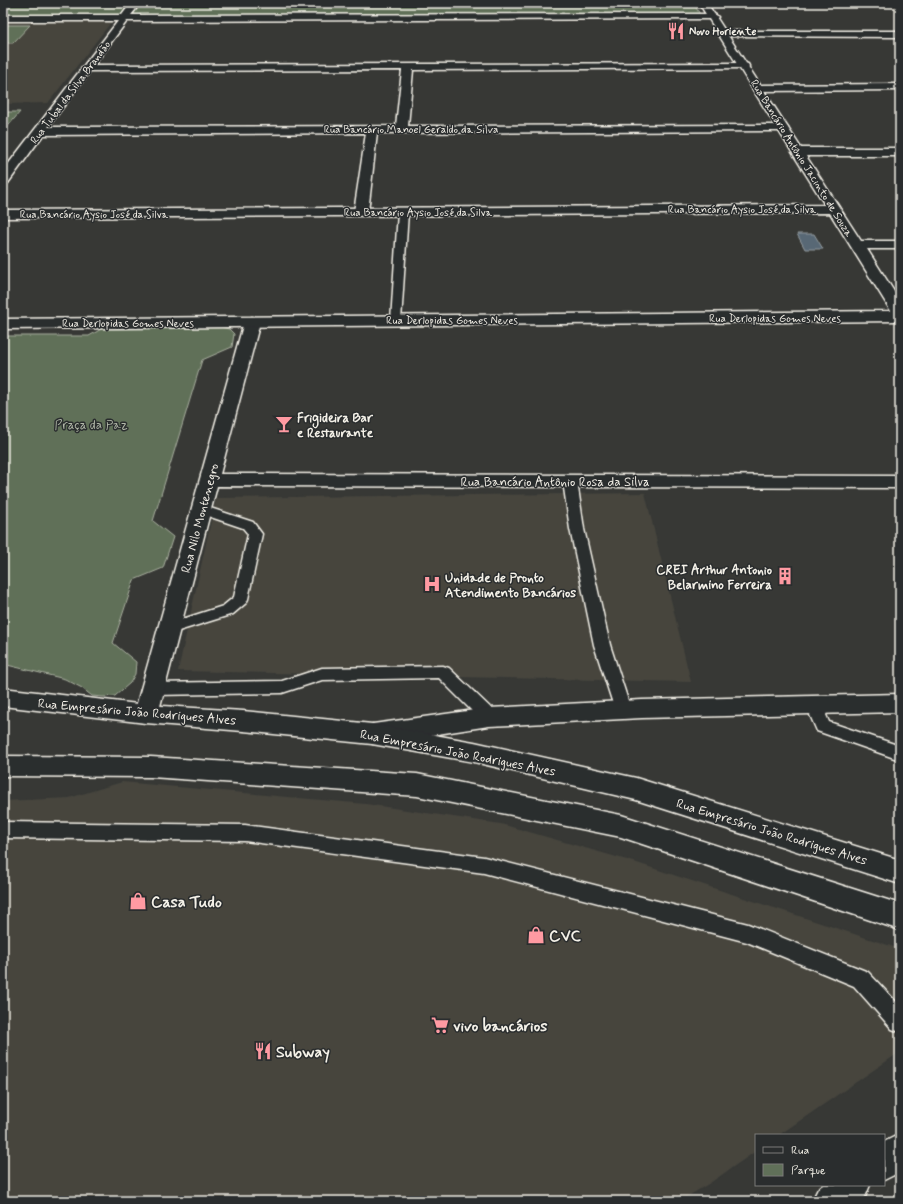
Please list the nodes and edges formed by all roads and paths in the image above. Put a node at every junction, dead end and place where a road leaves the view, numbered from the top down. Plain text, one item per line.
1 (136, 3) edge
2 (703, 3) edge
3 (126, 17) junction
4 (713, 17) junction
5 (3, 18) edge
6 (723, 34) junction
7 (900, 34) edge
8 (744, 66) junction
9 (408, 67) junction
10 (88, 68) junction
11 (900, 87) edge
12 (757, 88) junction
13 (782, 128) junction
14 (372, 129) junction
15 (402, 129) junction
16 (40, 131) junction
17 (798, 152) junction
18 (900, 152) edge
19 (3, 180) edge
20 (833, 209) junction
21 (361, 212) junction
22 (403, 212) junction
23 (3, 214) edge
24 (857, 245) junction
25 (900, 245) edge
26 (900, 313) edge
27 (900, 316) edge
28 (396, 321) junction
29 (252, 322) junction
30 (3, 324) edge
31 (209, 480) junction
32 (570, 481) junction
33 (900, 482) edge
34 (201, 509) junction
35 (169, 629) junction
36 (153, 689) junction
37 (3, 697) edge
38 (900, 703) edge
39 (822, 705) junction
40 (623, 710) junction
41 (146, 714) junction
42 (489, 716) junction
43 (372, 734) junction
44 (900, 753) edge
45 (3, 766) edge
46 (3, 830) edge
47 (900, 872) edge
48 (900, 917) edge
49 (900, 1022) edge
50 (900, 1151) edge
51 (885, 1162) edge
52 (852, 1186) edge
53 (830, 1201) edge

1 - 3 street, Rua Tubal da Silva Brandão
2 - 4 street, Rua Bancário Antônio Jacinto de Souza
3 - 4 street
3 - 5 street
3 - 10 street, Rua Tubal da Silva Brandão
4 - 6 street, Rua Bancário Antônio Jacinto de Souza
6 - 7 street
6 - 8 street, Rua Bancário Antônio Jacinto de Souza
8 - 9 street
8 - 12 street, Rua Bancário Antônio Jacinto de Souza
9 - 10 street
9 - 15 street
10 - 16 street, Rua Tubal da Silva Brandão
11 - 12 street
12 - 13 street, Rua Bancário Antônio Jacinto de Souza
13 - 15 street, Rua Bancário Manoel Geraldo da Silva
13 - 17 street, Rua Bancário Antônio Jacinto de Souza
14 - 15 street, Rua Bancário Manoel Geraldo da Silva
14 - 16 street, Rua Bancário Manoel Geraldo da Silva
14 - 21 street
16 - 19 street, Rua Tubal da Silva Brandão
17 - 18 street
17 - 20 street, Rua Bancário Antônio Jacinto de Souza
20 - 22 street, Rua Bancário Aysio José da Silva
20 - 24 street, Rua Bancário Antônio Jacinto de Souza
21 - 22 street, Rua Bancário Aysio José da Silva
21 - 23 street, Rua Bancário Aysio José da Silva
22 - 28 lane
24 - 25 street
24 - 26 street, Rua Bancário Antônio Jacinto de Souza
27 - 28 street, Rua Derlopidas Gomes Neves
28 - 29 street, Rua Derlopidas Gomes Neves
29 - 30 street, Rua Derlopidas Gomes Neves
29 - 31 street, Rua Nilo Montenegro
31 - 32 street, Rua Bancário Antônio Rosa da Silva
31 - 34 street, Rua Nilo Montenegro
32 - 33 street, Rua Bancário Antônio Rosa da Silva
32 - 40 lane
34 - 35 street, Rua Nilo Montenegro
34 - 35 lane
35 - 36 street, Rua Nilo Montenegro
36 - 41 street, Rua Nilo Montenegro
36 - 42 lane
37 - 41 street, Rua Empresário João Rodrigues Alves
38 - 39 street
39 - 40 street
39 - 44 lane
40 - 42 street
41 - 43 street, Rua Empresário João Rodrigues Alves
42 - 43 street
43 - 47 street, Rua Empresário João Rodrigues Alves
45 - 48 street
46 - 49 lane
50 - 51 street
52 - 53 street

